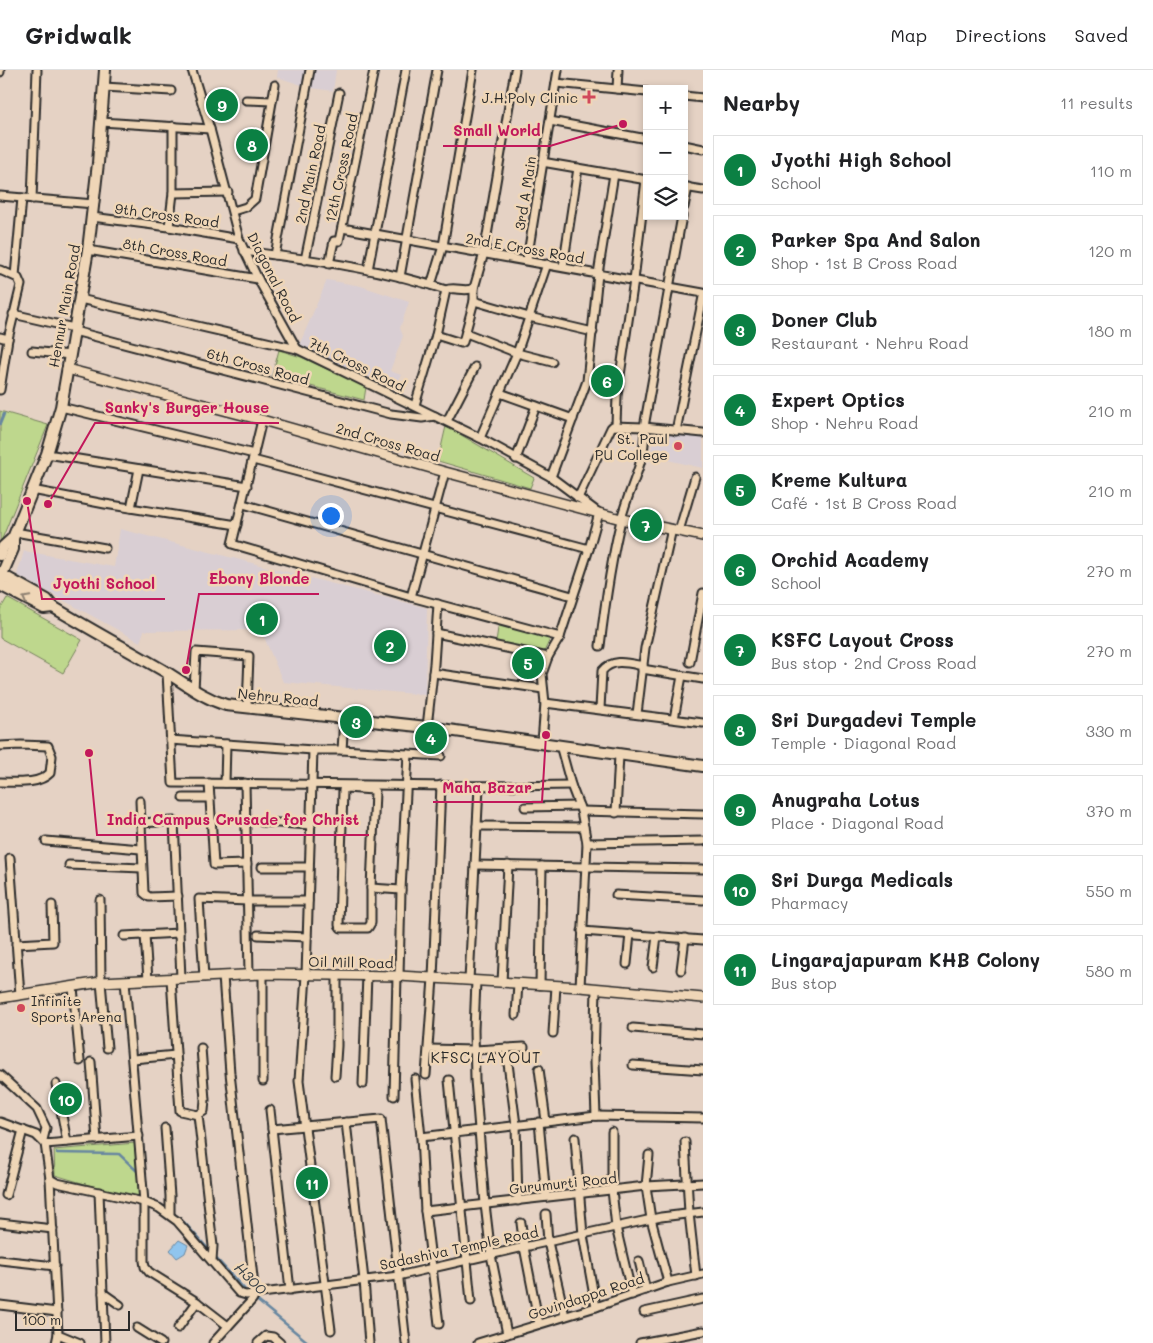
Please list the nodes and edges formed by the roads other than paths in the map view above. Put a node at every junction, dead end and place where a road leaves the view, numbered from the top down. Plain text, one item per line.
1 (37, 70) edge
2 (105, 70) edge
3 (192, 70) edge
4 (310, 70) edge
5 (374, 70) edge
6 (406, 70) edge
7 (437, 70) edge
8 (473, 70) edge
9 (515, 70) edge
10 (558, 70) edge
11 (618, 70) edge
12 (556, 83) junction
13 (275, 85) dead end
14 (104, 87) junction
15 (617, 89) junction
16 (170, 92) dead end
17 (643, 92) edge
18 (339, 93) dead end
19 (688, 96) edge
20 (703, 98) edge
21 (246, 100) dead end
22 (272, 101) junction
23 (550, 121) junction
24 (101, 122) junction
25 (173, 126) junction
26 (210, 129) junction
27 (643, 138) edge
28 (688, 146) edge
29 (703, 149) edge
30 (542, 162) junction
31 (578, 168) junction
32 (614, 174) junction
33 (643, 179) edge
34 (688, 187) edge
35 (703, 190) edge
36 (228, 192) junction
37 (172, 193) junction
38 (0, 196) edge
39 (22, 198) junction
40 (32, 199) junction
41 (94, 204) junction
42 (643, 205) edge
43 (232, 211) junction
44 (92, 217) junction
45 (681, 220) edge
46 (169, 227) junction
47 (342, 228) junction
48 (376, 233) junction
49 (239, 239) junction
50 (408, 239) junction
51 (443, 246) junction
52 (88, 250) junction
53 (244, 251) junction
54 (484, 253) junction
55 (274, 255) junction
56 (305, 260) junction
57 (527, 260) junction
58 (329, 264) junction
59 (547, 264) junction
60 (563, 267) junction
61 (0, 270) edge
62 (368, 270) junction
63 (598, 274) junction
64 (16, 276) junction
65 (400, 277) junction
66 (258, 279) junction
67 (634, 280) junction
68 (431, 285) junction
69 (669, 286) junction
70 (474, 288) junction
71 (446, 290) junction
72 (703, 292) edge
73 (703, 297) edge
74 (80, 299) junction
75 (474, 301) junction
76 (13, 314) junction
77 (529, 317) junction
78 (74, 330) junction
79 (593, 332) junction
80 (466, 333) junction
81 (436, 335) junction
82 (0, 337) edge
83 (8, 339) junction
84 (297, 349) junction
85 (32, 351) dead end
86 (516, 353) junction
87 (70, 355) junction
88 (552, 362) dead end
89 (475, 367) dead end
90 (67, 369) junction
91 (0, 390) edge
92 (500, 393) junction
93 (415, 405) junction
94 (536, 406) junction
95 (60, 407) junction
96 (436, 416) junction
97 (573, 419) junction
98 (262, 420) junction
99 (447, 422) junction
100 (616, 425) junction
101 (644, 427) junction
102 (676, 431) junction
103 (703, 433) edge
104 (480, 438) junction
105 (47, 454) junction
106 (253, 457) junction
107 (516, 458) junction
108 (139, 469) junction
109 (445, 472) junction
110 (550, 477) junction
111 (695, 477) dead end
112 (247, 486) junction
113 (32, 490) junction
114 (578, 498) junction
115 (243, 504) junction
116 (131, 508) junction
117 (435, 509) junction
118 (599, 513) junction
119 (621, 519) junction
120 (237, 525) junction
121 (675, 530) junction
122 (14, 535) junction
123 (703, 536) edge
124 (105, 548) dead end
125 (589, 550) junction
126 (0, 555) edge
127 (423, 555) junction
128 (0, 578) edge
129 (703, 593) edge
130 (572, 596) junction
131 (411, 597) junction
132 (438, 604) junction
133 (436, 633) junction
134 (560, 637) junction
135 (600, 646) dead end
136 (548, 657) junction
137 (690, 662) dead end
138 (642, 667) junction
139 (167, 672) junction
140 (433, 673) junction
141 (682, 676) junction
142 (703, 679) edge
143 (543, 689) junction
144 (194, 690) junction
145 (545, 703) junction
146 (247, 707) junction
147 (600, 709) junction
148 (637, 714) junction
149 (344, 718) junction
150 (674, 719) junction
151 (703, 723) edge
152 (427, 727) junction
153 (170, 740) junction
154 (542, 742) junction
155 (226, 744) junction
156 (560, 745) junction
157 (0, 746) edge
158 (313, 750) junction
159 (342, 750) junction
160 (408, 754) junction
161 (619, 755) junction
162 (441, 756) dead end
163 (703, 766) edge
164 (0, 782) edge
165 (209, 782) junction
166 (224, 782) junction
167 (246, 783) junction
168 (312, 783) junction
169 (407, 785) junction
170 (441, 785) junction
171 (571, 785) junction
172 (479, 787) junction
173 (183, 798) dead end
174 (210, 798) junction
175 (140, 801) dead end
176 (525, 807) dead end
177 (580, 808) junction
178 (616, 813) junction
179 (703, 814) edge
180 (262, 822) dead end
181 (141, 823) junction
182 (311, 825) junction
183 (477, 826) junction
184 (584, 827) junction
185 (46, 841) dead end
186 (703, 841) edge
187 (587, 843) junction
188 (141, 849) junction
189 (10, 858) dead end
190 (247, 864) junction
191 (69, 865) dead end
192 (475, 865) junction
193 (508, 865) junction
194 (542, 866) junction
195 (262, 867) dead end
196 (309, 867) junction
197 (584, 867) junction
198 (142, 868) junction
199 (703, 869) edge
200 (371, 888) junction
201 (401, 890) junction
202 (616, 895) dead end
203 (178, 896) junction
204 (100, 900) dead end
205 (703, 900) edge
206 (308, 901) junction
207 (248, 902) junction
208 (52, 904) dead end
209 (582, 931) junction
210 (179, 933) junction
211 (630, 934) junction
212 (145, 935) junction
213 (124, 936) dead end
214 (258, 936) dead end
215 (657, 936) junction
216 (307, 937) junction
217 (685, 938) junction
218 (703, 940) edge
219 (16, 944) junction
220 (627, 964) dead end
221 (654, 967) dead end
222 (681, 970) dead end
223 (249, 974) junction
224 (263, 974) junction
225 (306, 974) junction
226 (337, 975) junction
227 (367, 975) junction
228 (223, 976) junction
229 (398, 976) junction
230 (204, 977) junction
231 (181, 978) junction
232 (433, 978) junction
233 (171, 979) junction
234 (148, 980) junction
235 (125, 981) junction
236 (473, 981) junction
237 (101, 982) junction
238 (502, 982) junction
239 (518, 984) junction
240 (540, 985) junction
241 (556, 986) junction
242 (73, 987) junction
243 (580, 988) junction
244 (596, 989) junction
245 (20, 995) junction
246 (0, 998) edge
247 (703, 998) edge
248 (516, 1015) dead end
249 (633, 1028) dead end
250 (553, 1033) dead end
251 (703, 1034) edge
252 (524, 1047) dead end
253 (107, 1048) dead end
254 (202, 1048) dead end
255 (506, 1048) junction
256 (429, 1049) junction
257 (475, 1050) junction
258 (176, 1054) junction
259 (133, 1059) junction
260 (80, 1061) dead end
261 (91, 1062) dead end
262 (633, 1065) dead end
263 (539, 1069) dead end
264 (703, 1070) edge
265 (0, 1075) edge
266 (426, 1075) dead end
267 (335, 1076) dead end
268 (415, 1079) dead end
269 (449, 1080) dead end
270 (263, 1081) dead end
271 (56, 1084) dead end
272 (363, 1084) dead end
273 (394, 1096) dead end
274 (270, 1110) dead end
275 (198, 1114) junction
276 (596, 1116) junction
277 (703, 1118) edge
278 (543, 1121) junction
279 (0, 1122) edge
280 (346, 1122) junction
281 (516, 1125) junction
282 (305, 1126) junction
283 (165, 1128) dead end
284 (272, 1129) junction
285 (23, 1130) junction
286 (480, 1130) junction
287 (455, 1132) junction
288 (612, 1132) dead end
289 (139, 1136) junction
290 (421, 1137) junction
291 (575, 1138) dead end
292 (97, 1140) junction
293 (44, 1142) junction
294 (67, 1142) junction
295 (685, 1142) dead end
296 (649, 1155) dead end
297 (50, 1179) junction
298 (703, 1183) edge
299 (688, 1184) junction
300 (646, 1186) junction
301 (612, 1190) junction
302 (98, 1192) junction
303 (580, 1194) junction
304 (6, 1195) dead end
305 (546, 1197) junction
306 (518, 1200) junction
307 (144, 1202) junction
308 (485, 1204) junction
309 (461, 1206) junction
310 (426, 1211) junction
311 (689, 1212) junction
312 (703, 1212) edge
313 (546, 1214) dead end
314 (170, 1216) junction
315 (651, 1219) junction
316 (0, 1223) edge
317 (520, 1223) dead end
318 (616, 1227) junction
319 (53, 1229) junction
320 (583, 1234) junction
321 (548, 1242) junction
322 (524, 1246) junction
323 (491, 1255) junction
324 (212, 1259) junction
325 (0, 1260) edge
326 (466, 1260) junction
327 (640, 1261) dead end
328 (55, 1266) junction
329 (432, 1268) junction
330 (700, 1275) edge
331 (398, 1276) junction
332 (364, 1280) junction
333 (668, 1282) junction
334 (327, 1285) junction
335 (290, 1290) junction
336 (646, 1290) junction
337 (103, 1293) junction
338 (632, 1295) junction
339 (252, 1297) junction
340 (703, 1299) edge
341 (471, 1301) dead end
342 (197, 1302) junction
343 (0, 1305) edge
344 (120, 1305) dead end
345 (596, 1307) junction
346 (57, 1312) junction
347 (644, 1312) dead end
348 (565, 1316) junction
349 (439, 1324) dead end
350 (539, 1324) junction
351 (228, 1326) junction
352 (138, 1328) dead end
353 (178, 1328) dead end
354 (331, 1330) dead end
355 (703, 1331) edge
356 (58, 1334) junction
357 (507, 1334) junction
358 (56, 1343) edge
359 (80, 1343) edge
360 (105, 1343) edge
361 (161, 1343) edge
362 (214, 1343) edge
363 (258, 1343) edge
364 (280, 1343) edge
365 (369, 1343) edge
366 (406, 1343) edge
367 (478, 1343) edge
368 (640, 1343) edge

1 - 40 street
2 - 14 main road, Hennur Main Road
3 - 26 street, Diagonal Road
4 - 55 street
5 - 47 street, 12th Cross Road
6 - 48 street
7 - 50 street
8 - 51 street
9 - 54 street
10 - 12 street, 3rd A Main
11 - 15 street
12 - 15 street
12 - 23 street, 3rd A Main
13 - 22 street
14 - 16 street
14 - 24 main road, Hennur Main Road
15 - 17 street
18 - 56 street, 2nd Main Road
19 - 20 street
21 - 22 street
22 - 43 street
23 - 27 street
23 - 30 street, 3rd A Main
24 - 25 street
24 - 41 main road, Hennur Main Road
25 - 26 street
25 - 37 street
26 - 36 street, Diagonal Road
28 - 29 street
30 - 31 street
30 - 57 street, 3rd A Main
31 - 32 street
31 - 60 street
32 - 33 street
32 - 63 street
34 - 35 street
36 - 37 street
36 - 43 street, Diagonal Road
37 - 46 street
38 - 39 street
39 - 40 street
39 - 64 street
40 - 41 street
41 - 44 main road, Hennur Main Road
42 - 67 street
43 - 49 street, Diagonal Road
44 - 46 street, 9th Cross Road
44 - 52 main road, Hennur Main Road
45 - 69 street
46 - 49 street, 9th Cross Road
47 - 48 street, 2nd E Cross Road
47 - 58 street, 12th Cross Road
48 - 50 street, 2nd E Cross Road
48 - 62 street
49 - 53 street, Diagonal Road
50 - 51 street, 2nd E Cross Road
50 - 65 street
51 - 54 street, 2nd E Cross Road
51 - 68 street
52 - 66 street, 8th Cross Road
52 - 74 main road, Hennur Main Road
53 - 55 street
53 - 66 street, Diagonal Road
54 - 57 street, 2nd E Cross Road
54 - 70 street
55 - 56 street
56 - 58 street
57 - 59 street, 2nd E Cross Road
58 - 62 street
59 - 60 street, 2nd E Cross Road
59 - 77 street
60 - 63 street, 2nd E Cross Road
61 - 64 street
62 - 65 street
63 - 67 street, 2nd E Cross Road
63 - 79 street
64 - 76 street
65 - 68 street
66 - 84 street, Diagonal Road
67 - 69 street, 2nd E Cross Road
67 - 100 street
68 - 71 street
69 - 72 street, 2nd E Cross Road
69 - 101 street
70 - 71 street
70 - 75 street
71 - 81 street
73 - 102 street
74 - 78 main road, Hennur Main Road
74 - 84 street, 7th Cross Road
75 - 77 street
75 - 80 street
76 - 78 street, 6th Cross Road
76 - 83 street
77 - 79 street
77 - 86 street
78 - 87 main road, Hennur Main Road
78 - 96 street, 6th Cross Road
79 - 97 street
80 - 81 street
80 - 86 street
81 - 93 street
82 - 83 street
83 - 91 street
84 - 93 street, 7th Cross Road
85 - 87 street
86 - 88 street
86 - 92 street
87 - 90 main road, Hennur Main Road
89 - 99 street
90 - 95 main road, Hennur Main Road
90 - 98 street, 2nd Cross Road
92 - 94 street
92 - 104 street
93 - 96 street, 7th Cross Road
94 - 97 street
94 - 107 street
95 - 105 main road, Hennur Main Road
95 - 106 street
96 - 99 street, 7th Cross Road
97 - 110 street
98 - 106 street
98 - 109 street, 2nd Cross Road
99 - 104 street, 7th Cross Road
100 - 101 street
100 - 114 street
101 - 102 street
101 - 119 street
102 - 103 street
104 - 107 street, 7th Cross Road
105 - 108 street
105 - 113 main road, Hennur Main Road
106 - 112 street
106 - 117 street
107 - 110 street, 7th Cross Road
108 - 112 street
108 - 116 street
109 - 117 street
109 - 118 street, 2nd Cross Road
110 - 114 street, 7th Cross Road
111 - 121 street
112 - 115 street
113 - 116 street
113 - 122 main road, Hennur Main Road
114 - 118 street, 7th Cross Road
115 - 120 street
115 - 127 street
116 - 120 street
117 - 125 street
117 - 127 street
118 - 119 street, 2nd Cross Road
118 - 125 street
119 - 121 street, 2nd Cross Road
119 - 135 street
120 - 131 street
121 - 123 street, 2nd Cross Road
121 - 138 street
122 - 124 street
122 - 126 main road, Hennur Main Road
122 - 128 main road, Hennur Main Road
125 - 130 street
127 - 130 street
127 - 131 street
128 - 139 main road, Nehru Road
129 - 137 street
130 - 134 street
131 - 132 street
132 - 133 street
132 - 134 street
133 - 136 street
133 - 140 street
134 - 136 street
136 - 143 street
138 - 141 street
138 - 147 street
138 - 148 street
139 - 144 main road, Nehru Road
139 - 153 street
140 - 143 street
140 - 152 street
141 - 142 street
141 - 150 street
143 - 145 street
144 - 146 main road, Nehru Road
144 - 146 street
145 - 147 street
145 - 154 street
146 - 149 main road, Nehru Road
147 - 148 street
148 - 150 street
149 - 152 main road, Nehru Road
149 - 159 street
150 - 151 street
152 - 154 main road, Nehru Road
153 - 155 street
153 - 165 street
154 - 156 main road, Nehru Road
155 - 158 street
155 - 166 street
156 - 161 main road, Nehru Road
156 - 171 street
157 - 164 street
158 - 159 street
158 - 168 street
159 - 160 street
160 - 162 street
160 - 169 street
161 - 163 main road, Nehru Road
161 - 178 street
165 - 166 street
165 - 174 street
166 - 167 street
167 - 168 street
167 - 190 street
168 - 169 street
168 - 182 street
169 - 170 street
169 - 201 street
170 - 172 street
170 - 232 street
171 - 172 street
171 - 177 street
172 - 183 street
173 - 174 street
174 - 190 street
175 - 181 street
176 - 177 street
177 - 178 street
177 - 184 street
178 - 179 street
180 - 182 street
181 - 188 street
181 - 203 street
182 - 196 street
183 - 184 street
183 - 192 street
184 - 187 street
185 - 188 street
186 - 187 street
187 - 197 street
188 - 198 street
189 - 219 street
190 - 207 street
191 - 198 street
192 - 193 street
192 - 236 street
193 - 194 street
193 - 238 street
194 - 197 street
194 - 240 street
195 - 196 street
196 - 206 street
197 - 199 street
197 - 209 street
198 - 203 street
200 - 200 street
200 - 201 street
201 - 229 street
202 - 205 street
203 - 210 street
204 - 237 street
206 - 207 street
206 - 216 street
207 - 223 street
207 - 230 street
208 - 219 street
209 - 211 street
209 - 243 street
210 - 212 street
210 - 231 street
211 - 215 street
211 - 220 street
212 - 213 street
212 - 234 street
214 - 216 street
215 - 217 street
215 - 221 street
216 - 225 street
217 - 218 street
217 - 222 street
219 - 245 street
223 - 224 street, Oil Mill Road
223 - 228 street, Oil Mill Road
224 - 225 street, Oil Mill Road
224 - 270 street
225 - 226 street, Oil Mill Road
225 - 282 street
226 - 227 street, Oil Mill Road
226 - 267 street
227 - 229 street, Oil Mill Road
227 - 272 street
228 - 230 street, Oil Mill Road
228 - 339 street
229 - 232 street, Oil Mill Road
229 - 273 street
230 - 231 street, Oil Mill Road
231 - 233 street, Oil Mill Road
232 - 236 street, Oil Mill Road
232 - 256 street
233 - 234 street, Oil Mill Road
233 - 258 street
234 - 235 street, Oil Mill Road
235 - 237 street, Oil Mill Road
235 - 259 street
236 - 238 street, Oil Mill Road
236 - 257 street
237 - 242 street, Oil Mill Road
237 - 253 street
238 - 239 street, Oil Mill Road
239 - 240 street, Oil Mill Road
239 - 248 street
240 - 241 street, Oil Mill Road
241 - 243 street, Oil Mill Road
241 - 250 street
242 - 245 street, Oil Mill Road
242 - 260 street
243 - 244 street, Oil Mill Road
244 - 247 street, Oil Mill Road
244 - 276 street
245 - 246 street, Oil Mill Road
249 - 251 street
252 - 255 street
254 - 275 street
255 - 257 street
255 - 281 street
256 - 257 street
256 - 266 street
257 - 286 street
258 - 259 street
258 - 275 street
259 - 289 street
261 - 292 street
262 - 264 street
263 - 278 street
265 - 293 street
268 - 290 street
269 - 287 street
271 - 294 street
274 - 284 street
275 - 324 street
276 - 277 street
276 - 278 street
278 - 281 street
278 - 305 street
279 - 285 street
280 - 282 street
280 - 331 street
280 - 332 street
281 - 286 street
281 - 306 street
282 - 284 street
282 - 334 street
283 - 314 street
284 - 335 street
285 - 293 street
285 - 304 street
286 - 287 street
286 - 308 street
287 - 290 street
287 - 309 street
288 - 301 street
289 - 292 street
289 - 307 street
290 - 310 street
291 - 303 street
292 - 294 street
293 - 294 street
293 - 297 street
295 - 299 street
296 - 300 street
297 - 302 street
297 - 319 street
298 - 299 street, Gurumurti Road
299 - 300 street, Gurumurti Road
299 - 311 street
300 - 301 street, Gurumurti Road
300 - 315 street
301 - 303 street, Gurumurti Road
301 - 318 street
302 - 307 street
302 - 337 street
303 - 305 street, Gurumurti Road
303 - 320 street
305 - 306 street, Gurumurti Road
306 - 308 street, Gurumurti Road
307 - 314 street
307 - 342 street
308 - 309 street, Gurumurti Road
308 - 323 street
309 - 310 street, Gurumurti Road
309 - 326 street
310 - 329 street
311 - 312 street, Sadashiva Temple Road
311 - 315 street, Sadashiva Temple Road
311 - 330 street
313 - 321 street
314 - 324 street
315 - 318 street, Sadashiva Temple Road
315 - 333 street
316 - 319 street
317 - 322 street
318 - 320 street, Sadashiva Temple Road
318 - 338 street
319 - 328 street
320 - 321 street, Sadashiva Temple Road
320 - 345 street
321 - 322 street, Sadashiva Temple Road
321 - 348 street
322 - 323 street, Sadashiva Temple Road
322 - 350 street
323 - 326 street, Sadashiva Temple Road
323 - 357 street
324 - 339 street
325 - 328 street
326 - 329 street, Sadashiva Temple Road
326 - 341 street
327 - 336 street
328 - 346 street
329 - 331 street, Sadashiva Temple Road
329 - 349 street
330 - 333 street, Govindappa Road
331 - 332 street, Sadashiva Temple Road
331 - 366 street
332 - 334 street, Sadashiva Temple Road
332 - 365 street
333 - 336 street, Govindappa Road
334 - 335 street, Sadashiva Temple Road
334 - 354 street
335 - 339 street, Sadashiva Temple Road
336 - 338 street, Govindappa Road
337 - 344 street
337 - 360 street
338 - 345 street, Govindappa Road
339 - 351 street
340 - 347 street
342 - 351 street
342 - 353 street
343 - 346 street
345 - 348 street, Govindappa Road
346 - 356 street
348 - 350 street, Govindappa Road
350 - 357 street, Govindappa Road
351 - 362 street
352 - 361 street
355 - 368 street
356 - 358 street
356 - 359 street
357 - 367 street, Govindappa Road
363 - 364 street

